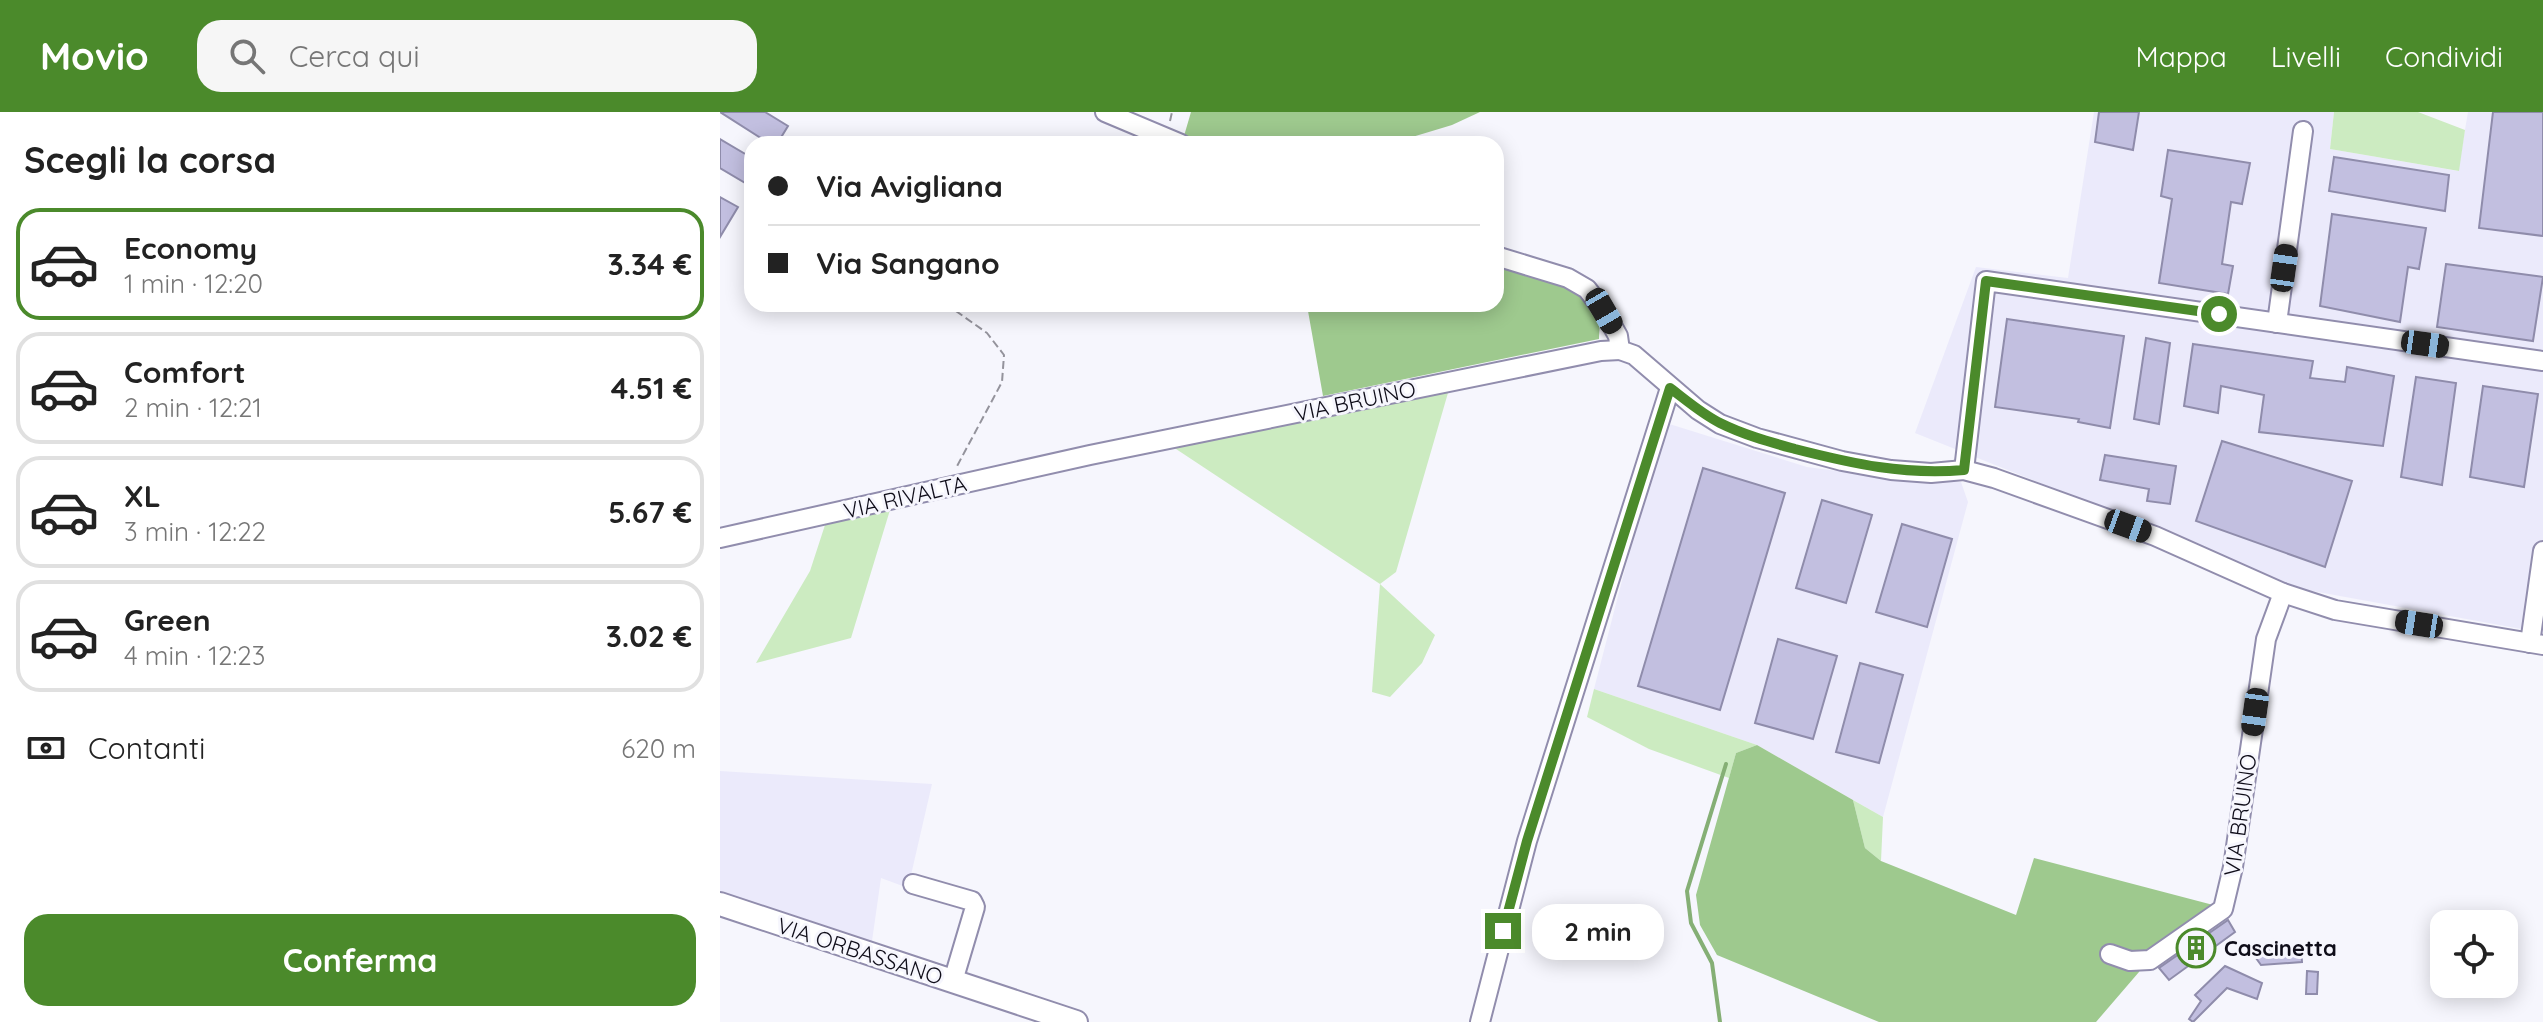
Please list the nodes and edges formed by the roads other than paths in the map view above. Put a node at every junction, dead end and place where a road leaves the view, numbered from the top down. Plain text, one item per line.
1 (1105, 112) edge
2 (2303, 131) dead end
3 (1163, 136) edge
4 (1504, 258) edge
5 (2277, 323) junction
6 (1620, 350) junction
7 (2543, 361) edge
8 (1670, 388) junction
9 (1090, 455) joint
10 (1964, 470) junction
11 (720, 538) edge
12 (2543, 551) edge
13 (2283, 593) junction
14 (2537, 644) edge
15 (913, 884) dead end
16 (720, 904) edge
17 (2110, 954) dead end
18 (953, 981) junction
19 (1076, 1022) edge
20 (1480, 1022) edge

1 - 3 street
2 - 5 street
4 - 6 street
5 - 7 street
5 - 10 street
6 - 8 street
6 - 9 street, VIA BRUINO
8 - 10 street
8 - 20 street
9 - 11 street, VIA RIVALTA
10 - 13 street
12 - 14 street
13 - 14 street
13 - 17 street, VIA BRUINO
15 - 18 street, VIA ORBASSANO
16 - 18 main road, VIA ORBASSANO
18 - 19 main road

